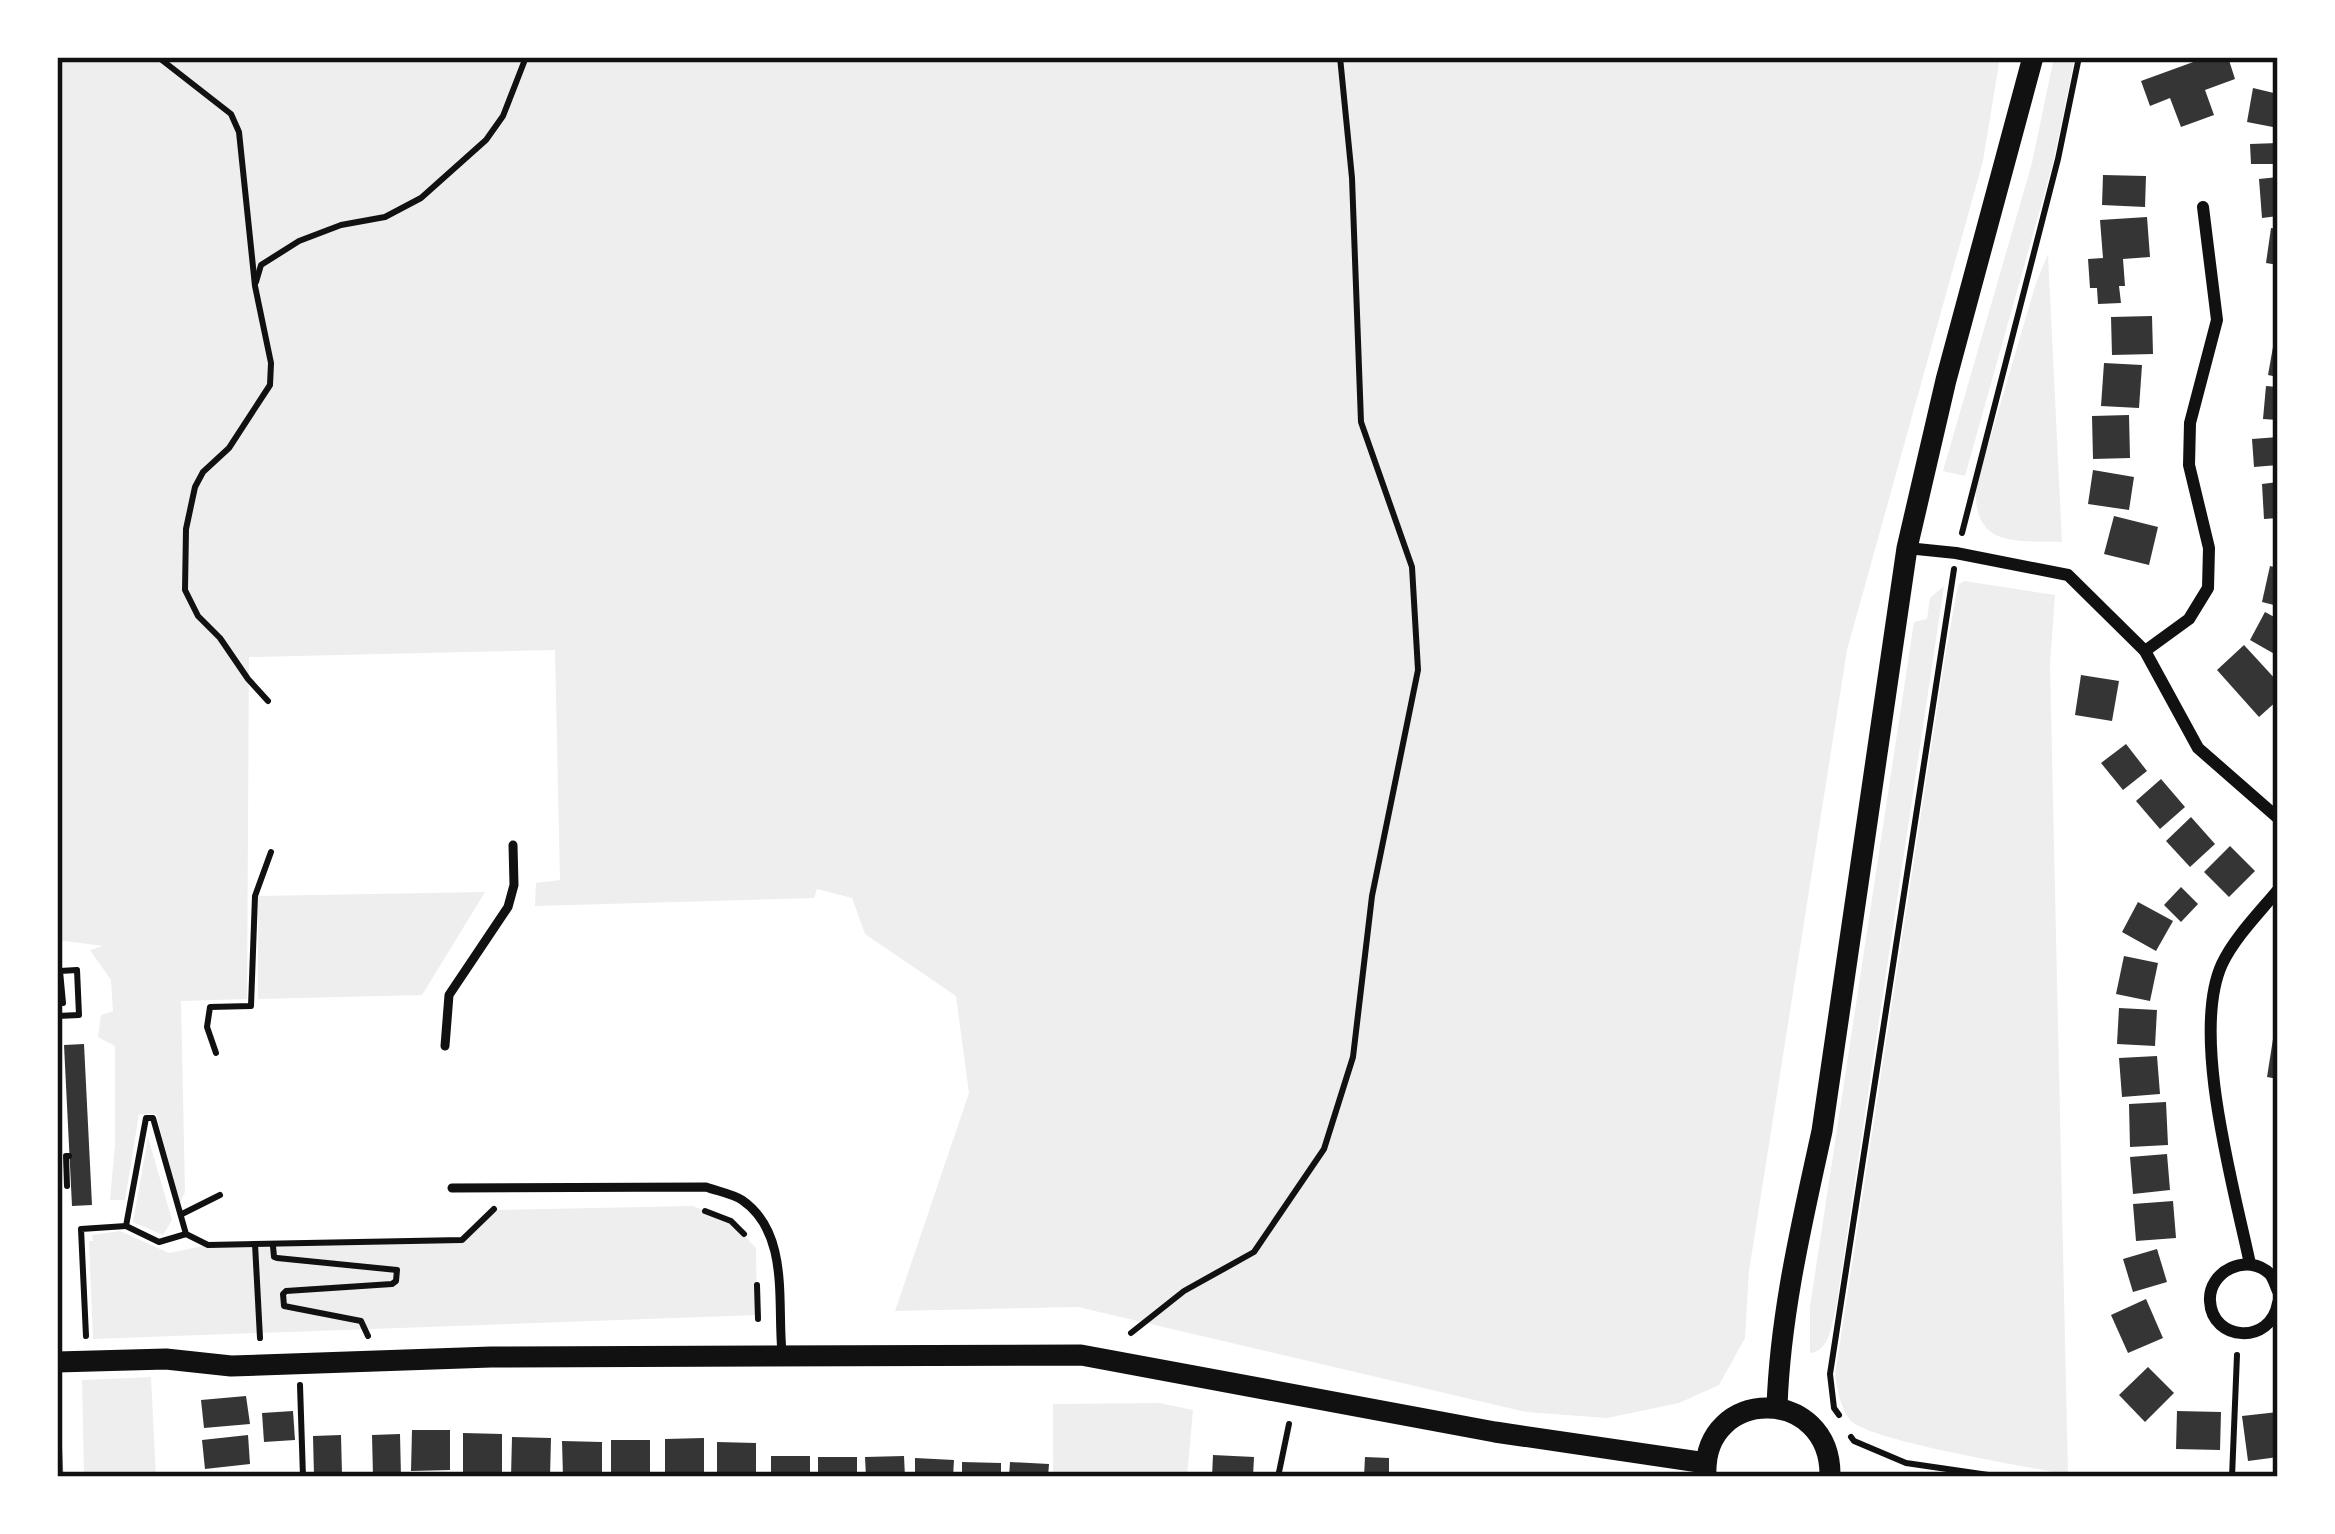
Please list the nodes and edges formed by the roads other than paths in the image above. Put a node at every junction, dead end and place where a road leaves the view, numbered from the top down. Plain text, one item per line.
1 (2033, 57) edge
2 (2203, 207) dead end
3 (1907, 548) junction
4 (2145, 651) junction
5 (2278, 818) edge
6 (513, 845) dead end
7 (2278, 890) edge
8 (445, 1046) dead end
9 (452, 1188) dead end
10 (2251, 1264) junction
11 (2278, 1291) edge
12 (2278, 1303) edge
13 (783, 1356) junction
14 (57, 1362) edge
15 (1777, 1408) junction
16 (1706, 1470) edge
17 (1830, 1477) edge

1 - 3 street
2 - 4 street
3 - 4 street
3 - 15 street
4 - 5 street
6 - 8 lane
7 - 10 street
9 - 13 lane
10 - 11 street
10 - 12 street
13 - 14 street
13 - 16 street
15 - 16 street
15 - 17 street

